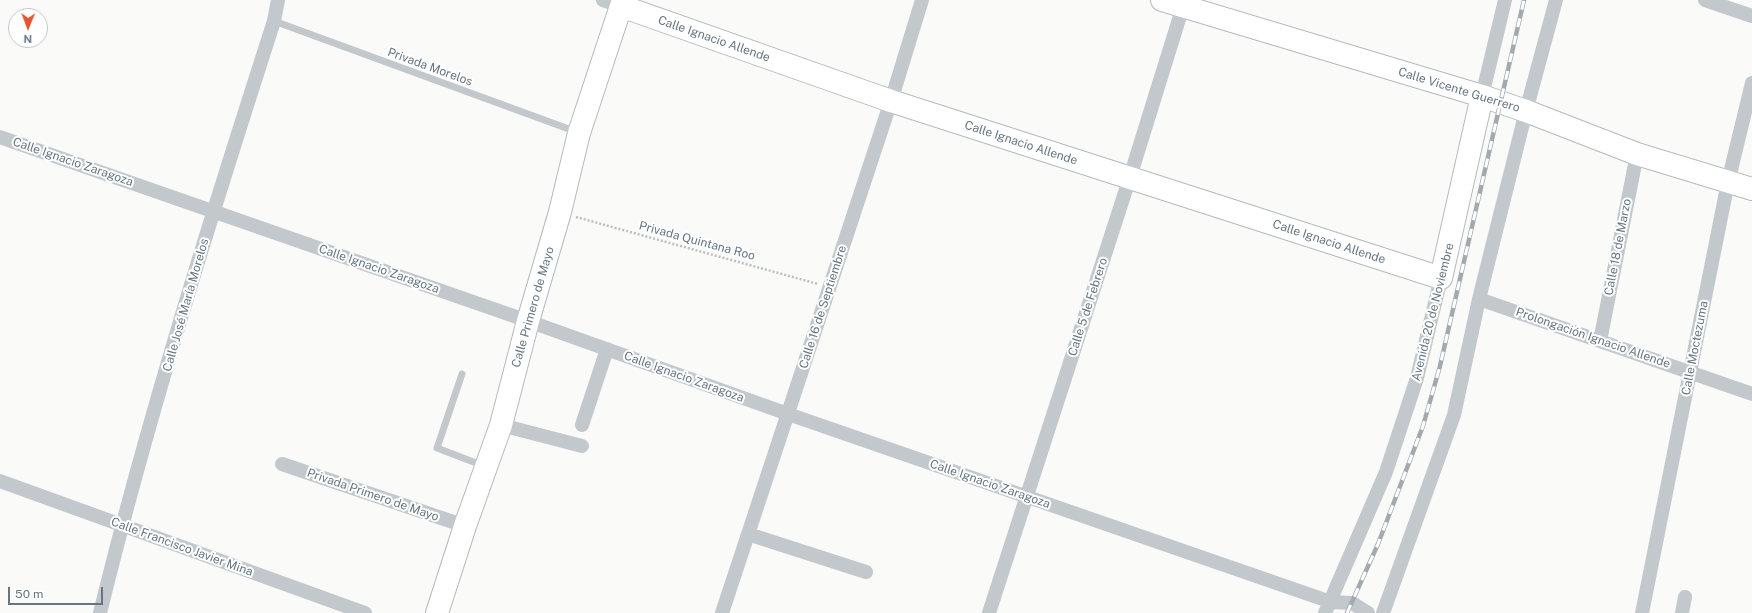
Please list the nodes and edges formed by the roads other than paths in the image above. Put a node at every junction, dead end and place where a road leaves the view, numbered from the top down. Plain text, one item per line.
1 (278, 0) edge
2 (922, 0) edge
3 (1162, 0) edge
4 (1505, 0) edge
5 (1556, 0) edge
6 (1705, 0) edge
7 (616, 2) edge
8 (1184, 3) edge
9 (1752, 16) edge
10 (274, 21) junction
11 (1752, 83) edge
12 (1482, 96) junction
13 (891, 101) junction
14 (1526, 111) junction
15 (579, 133) junction
16 (0, 137) edge
17 (1637, 154) junction
18 (1130, 177) junction
19 (1728, 182) junction
20 (1752, 189) edge
21 (213, 211) junction
22 (1441, 278) junction
23 (1479, 299) junction
24 (528, 321) junction
25 (1600, 341) junction
26 (607, 350) junction
27 (1691, 372) junction
28 (462, 374) dead end
29 (1752, 394) edge
30 (788, 414) junction
31 (501, 425) junction
32 (582, 425) dead end
33 (582, 446) dead end
34 (282, 464) dead end
35 (486, 467) junction
36 (0, 481) edge
37 (1027, 496) junction
38 (122, 525) junction
39 (465, 526) junction
40 (748, 534) junction
41 (866, 572) dead end
42 (1686, 597) dead end
43 (1328, 608) edge
44 (100, 613) edge
45 (364, 613) edge
46 (437, 613) edge
47 (722, 613) edge
48 (989, 613) edge
49 (1368, 613) edge
50 (1383, 613) edge
51 (1643, 613) edge
52 (1682, 613) edge

1 - 10 street, Calle José María Morelos
2 - 13 street, Calle 16 de Septiembre
3 - 8 main road, Calle Vicente Guerrero
4 - 12 street, Avenida 20 de Noviembre
5 - 14 street
6 - 9 street
7 - 13 main road, Calle Ignacio Allende
7 - 15 main road, Calle Primero de Mayo
8 - 12 main road, Calle Vicente Guerrero
8 - 18 street, Calle 5 de Febrero
10 - 15 lane, Privada Morelos
10 - 21 street, Calle José María Morelos
11 - 19 street, Calle Moctezuma
12 - 14 main road, Calle Vicente Guerrero
12 - 22 main road, Avenida 20 de Noviembre
13 - 18 main road, Calle Ignacio Allende
13 - 30 street, Calle 16 de Septiembre
14 - 17 main road, Calle Vicente Guerrero
14 - 23 street
15 - 24 main road, Calle Primero de Mayo
16 - 21 street, Calle Ignacio Zaragoza
17 - 19 main road, Calle Vicente Guerrero
17 - 25 street, Calle 18 de Marzo
18 - 22 main road, Calle Ignacio Allende
18 - 37 street, Calle 5 de Febrero
19 - 20 main road, Calle Vicente Guerrero
19 - 27 street, Calle Moctezuma
21 - 24 street, Calle Ignacio Zaragoza
21 - 38 street, Calle José María Morelos
22 - 43 street, Avenida 20 de Noviembre
23 - 25 street, Prolongación Ignacio Allende
23 - 50 street
24 - 26 street, Calle Ignacio Zaragoza
24 - 31 main road, Calle Primero de Mayo
25 - 27 street, Prolongación Ignacio Allende
26 - 30 street, Calle Ignacio Zaragoza
26 - 32 street
27 - 29 street, Prolongación Ignacio Allende
27 - 51 street, Calle Moctezuma
28 - 35 lane
30 - 37 street, Calle Ignacio Zaragoza
30 - 40 street, Calle 16 de Septiembre
31 - 33 street
31 - 35 main road, Calle Primero de Mayo
34 - 39 street, Privada Primero de Mayo
35 - 39 main road, Calle Primero de Mayo
36 - 38 street, Calle Francisco Javier Mina
37 - 43 street, Calle Ignacio Zaragoza
37 - 48 street, Calle 5 de Febrero
38 - 44 street, Calle José María Morelos
38 - 45 street, Calle Francisco Javier Mina
39 - 46 main road, Calle Primero de Mayo
40 - 41 street
40 - 47 street, Calle 16 de Septiembre
42 - 52 street
43 - 49 street, Calle Ignacio Zaragoza

